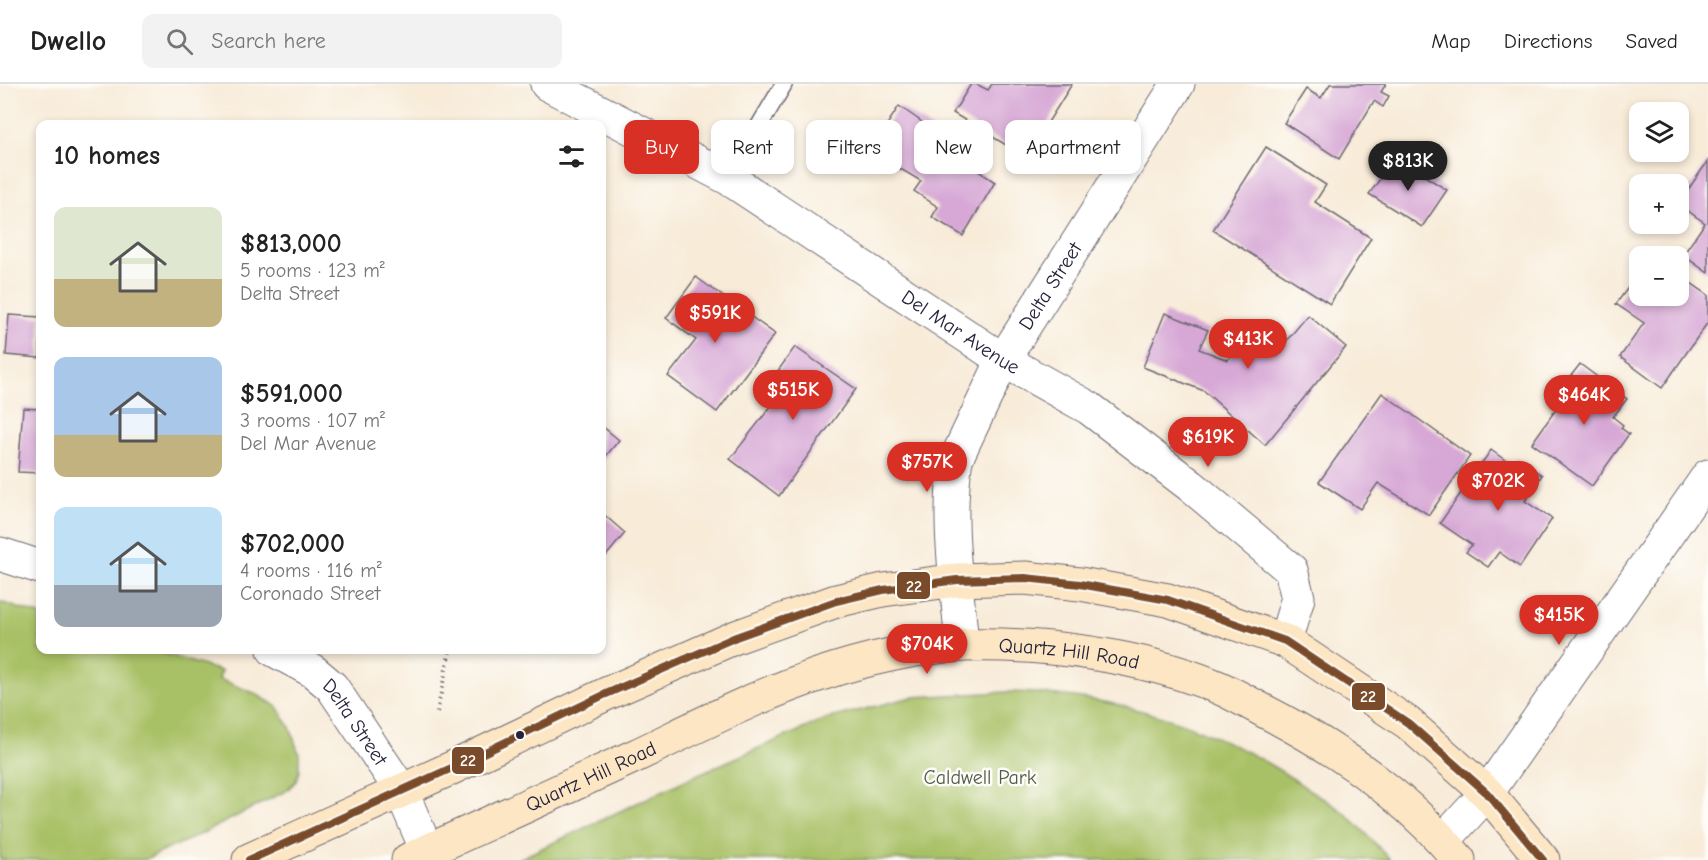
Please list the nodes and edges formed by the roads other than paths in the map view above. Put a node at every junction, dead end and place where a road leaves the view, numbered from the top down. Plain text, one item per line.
1 (547, 84) edge
2 (784, 84) edge
3 (1178, 84) edge
4 (728, 178) junction
5 (1003, 360) junction
6 (1708, 476) edge
7 (0, 554) edge
8 (36, 566) edge
9 (957, 580) junction
10 (1285, 641) junction
11 (962, 645) junction
12 (281, 654) edge
13 (401, 790) junction
14 (1487, 793) junction
15 (1451, 851) edge
16 (417, 856) edge
17 (249, 860) edge
18 (1542, 860) edge

1 - 4 street, Del Mar Avenue
2 - 4 lane
3 - 5 street, Delta Street
4 - 5 street, Del Mar Avenue
5 - 9 street, Delta Street
5 - 10 street, Del Mar Avenue
6 - 14 street
7 - 8 street
9 - 10 main road
9 - 11 street, Delta Street
9 - 13 main road
10 - 14 main road
11 - 15 main road, Quartz Hill Road
11 - 16 main road, Quartz Hill Road
12 - 13 street, Delta Street
13 - 16 street, Delta Street
13 - 17 main road
14 - 15 street
14 - 18 main road

